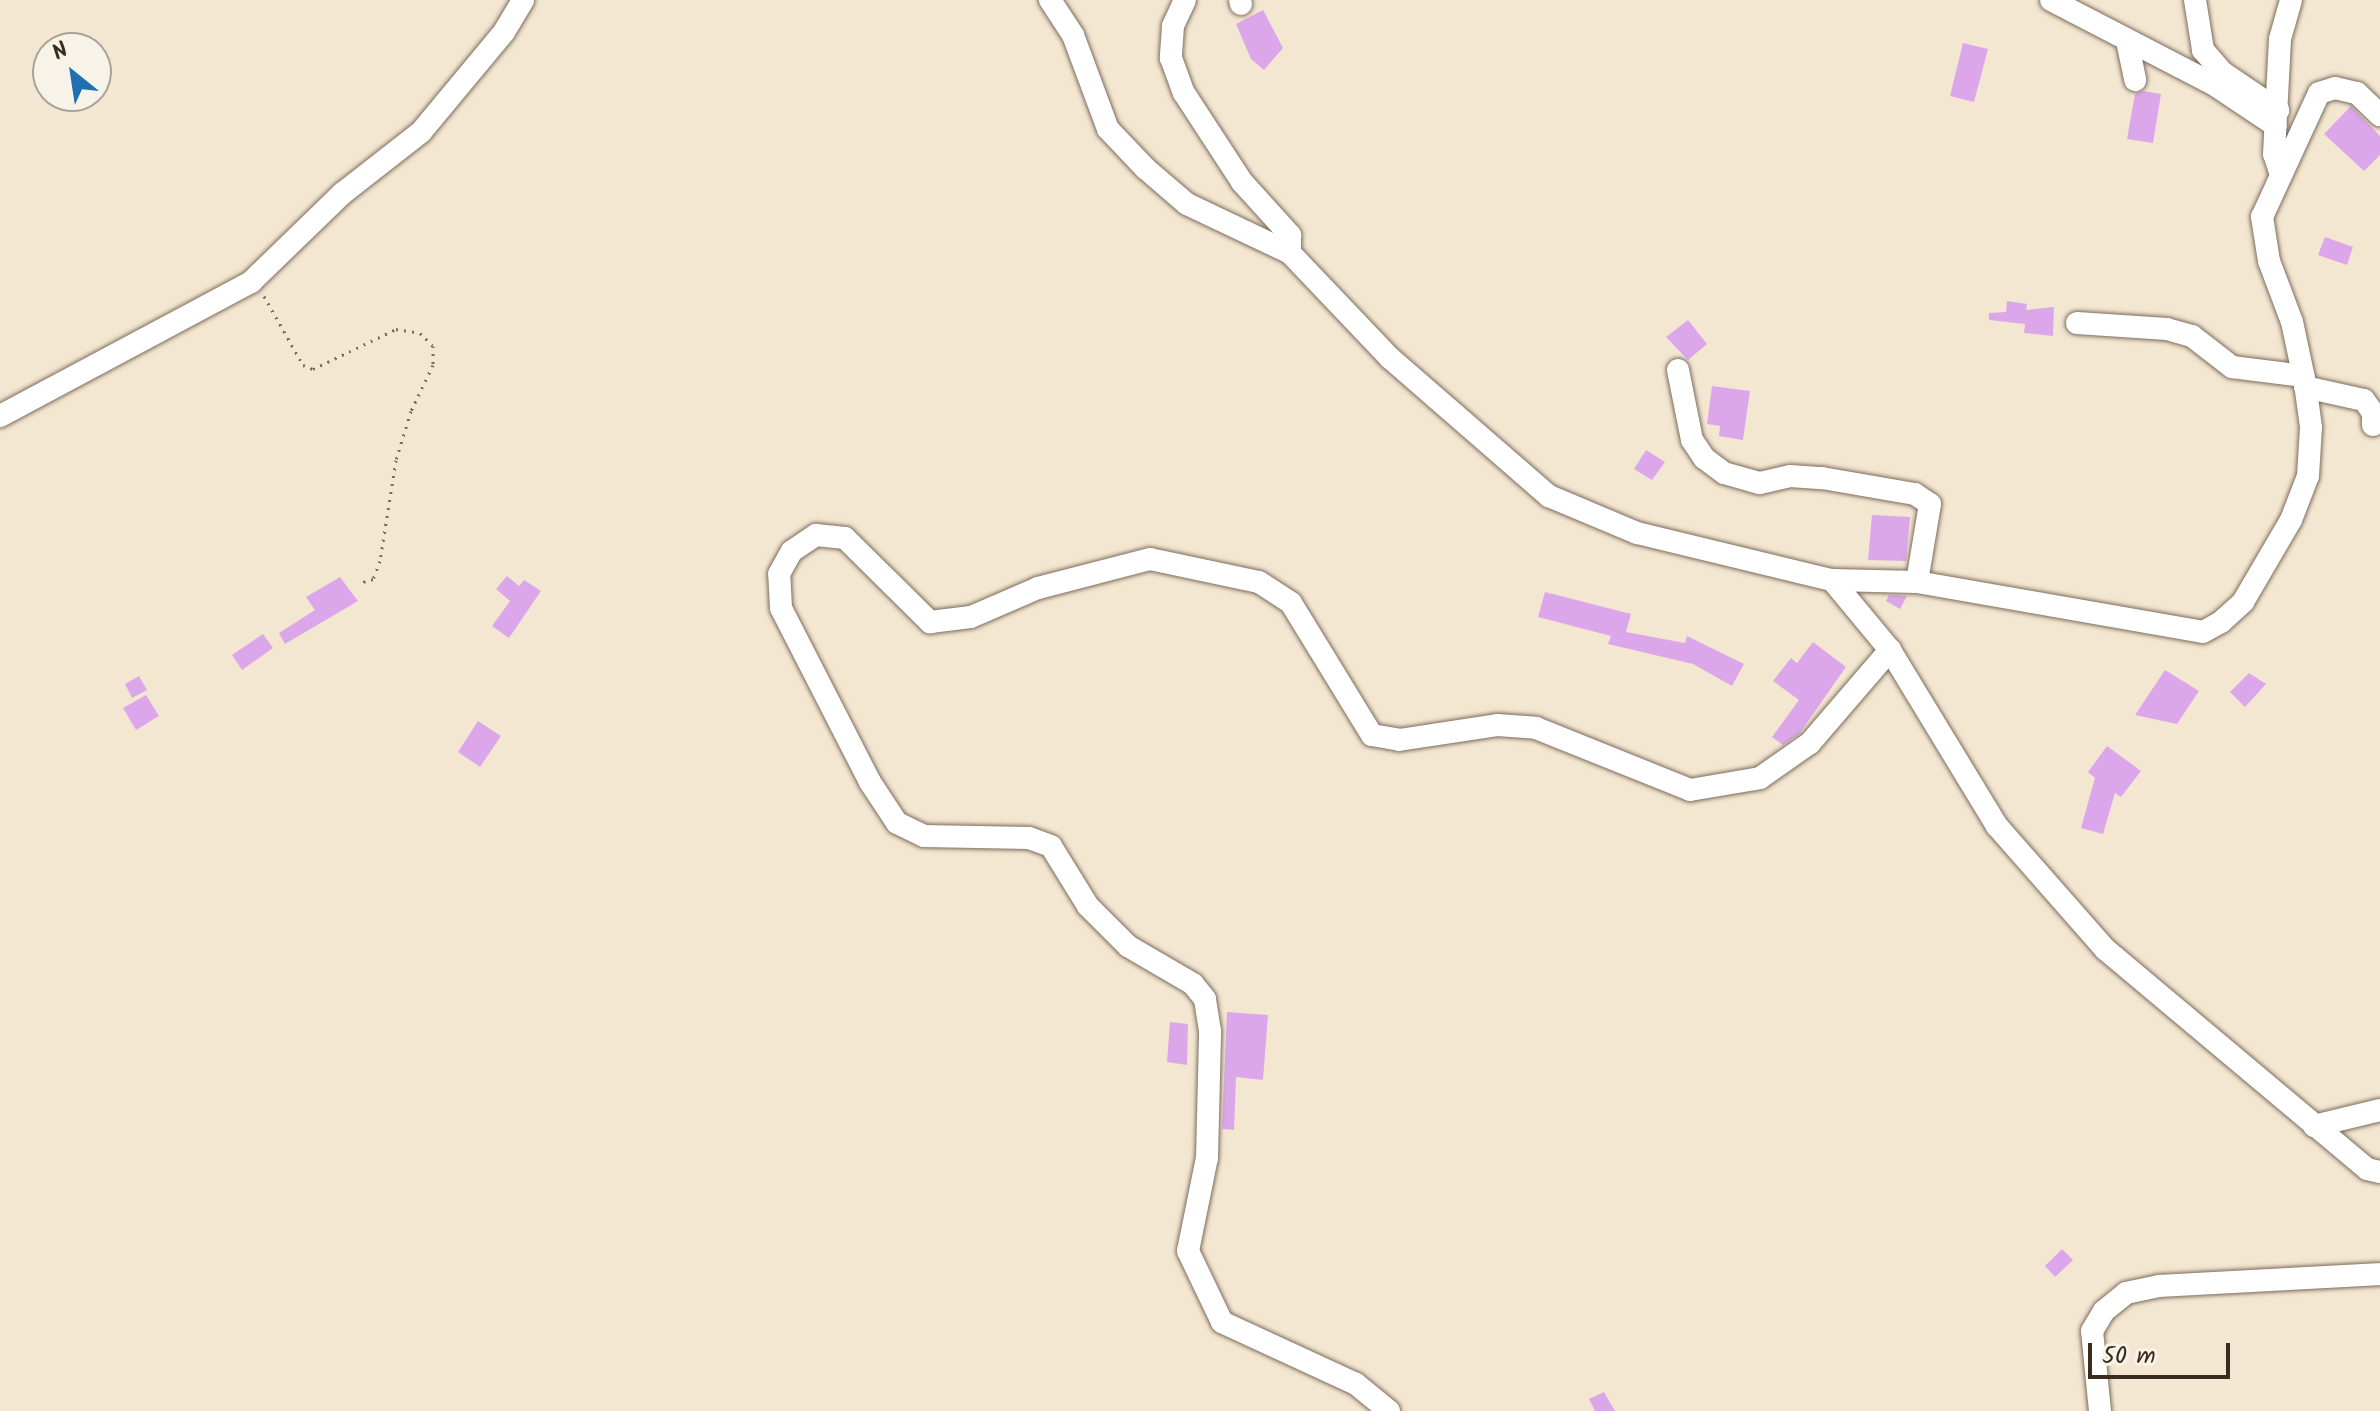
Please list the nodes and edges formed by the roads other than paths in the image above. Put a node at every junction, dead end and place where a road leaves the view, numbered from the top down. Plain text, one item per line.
1 (523, 0) edge
2 (1050, 0) edge
3 (1185, 0) edge
4 (2051, 0) edge
5 (2195, 0) edge
6 (2291, 0) edge
7 (2127, 41) junction
8 (2135, 80) dead end
9 (2380, 115) edge
10 (2277, 118) junction
11 (2280, 172) junction
12 (1290, 253) junction
13 (2077, 323) dead end
14 (1678, 370) dead end
15 (2304, 382) junction
16 (0, 416) edge
17 (2373, 425) dead end
18 (1832, 580) junction
19 (1917, 582) junction
20 (1890, 650) junction
21 (2380, 1110) edge
22 (2314, 1126) junction
23 (2380, 1172) edge
24 (2380, 1274) edge
25 (1389, 1411) edge
26 (2100, 1411) edge

1 - 16 street
2 - 12 street
3 - 12 street
4 - 7 street
5 - 10 street
6 - 10 street
7 - 8 street
7 - 10 street
9 - 11 street
10 - 11 street
11 - 15 street
12 - 18 street
13 - 15 street
14 - 19 street
15 - 17 street
15 - 19 street
18 - 19 street
18 - 20 street
20 - 22 street
20 - 25 street
21 - 22 street
22 - 23 street
24 - 26 street

